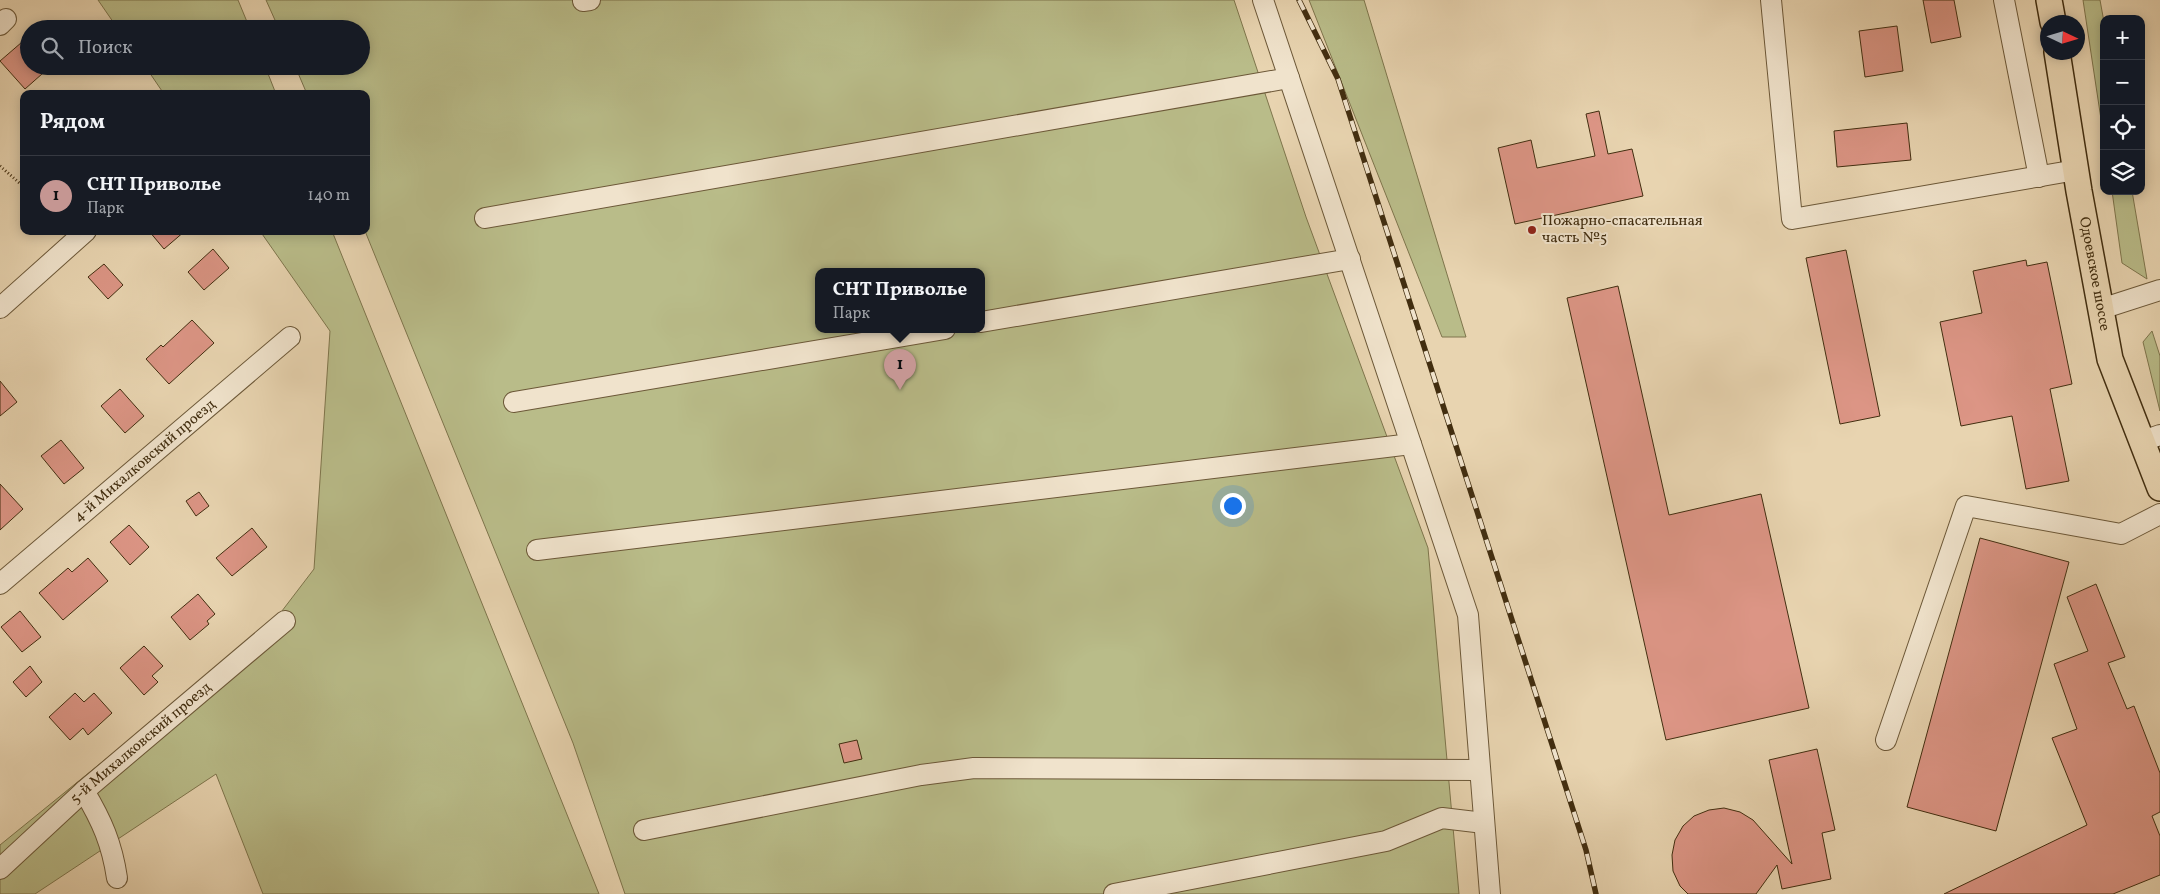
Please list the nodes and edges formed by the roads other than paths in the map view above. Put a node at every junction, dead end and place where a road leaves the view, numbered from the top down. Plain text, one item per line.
1 (1263, 0) edge
2 (1771, 0) edge
3 (2004, 0) edge
4 (2049, 0) edge
5 (2051, 15) edge
6 (2058, 60) edge
7 (1289, 78) junction
8 (2076, 170) junction
9 (2039, 177) junction
10 (485, 218) dead end
11 (82, 235) edge
12 (1350, 259) junction
13 (2160, 290) edge
14 (0, 308) edge
15 (2101, 309) junction
16 (985, 321) edge
17 (921, 333) edge
18 (290, 337) dead end
19 (514, 402) dead end
20 (2152, 438) edge
21 (1411, 444) junction
22 (2160, 488) edge
23 (2160, 514) edge
24 (537, 550) dead end
25 (0, 584) edge
26 (285, 621) dead end
27 (1886, 740) dead end
28 (1479, 770) junction
29 (84, 791) junction
30 (1484, 823) junction
31 (644, 830) dead end
32 (0, 869) edge
33 (118, 878) dead end
34 (1114, 894) edge
35 (1490, 894) edge

1 - 7 street
2 - 9 street
3 - 9 street
4 - 5 main road
6 - 8 main road, Одоевское шоссе
7 - 10 street
7 - 12 street
8 - 9 street
8 - 15 main road, Одоевское шоссе
11 - 14 street
12 - 16 street
12 - 21 street
13 - 15 street
15 - 20 main road, Одоевское шоссе
17 - 19 street
18 - 25 street, 4-й Михалковский проезд
20 - 22 main road, Одоевское шоссе
21 - 24 street
21 - 28 street
23 - 27 street
26 - 29 street, 5-й Михалковский проезд
28 - 30 street
28 - 31 street
29 - 32 street, 5-й Михалковский проезд
29 - 33 street
30 - 34 street
30 - 35 street

